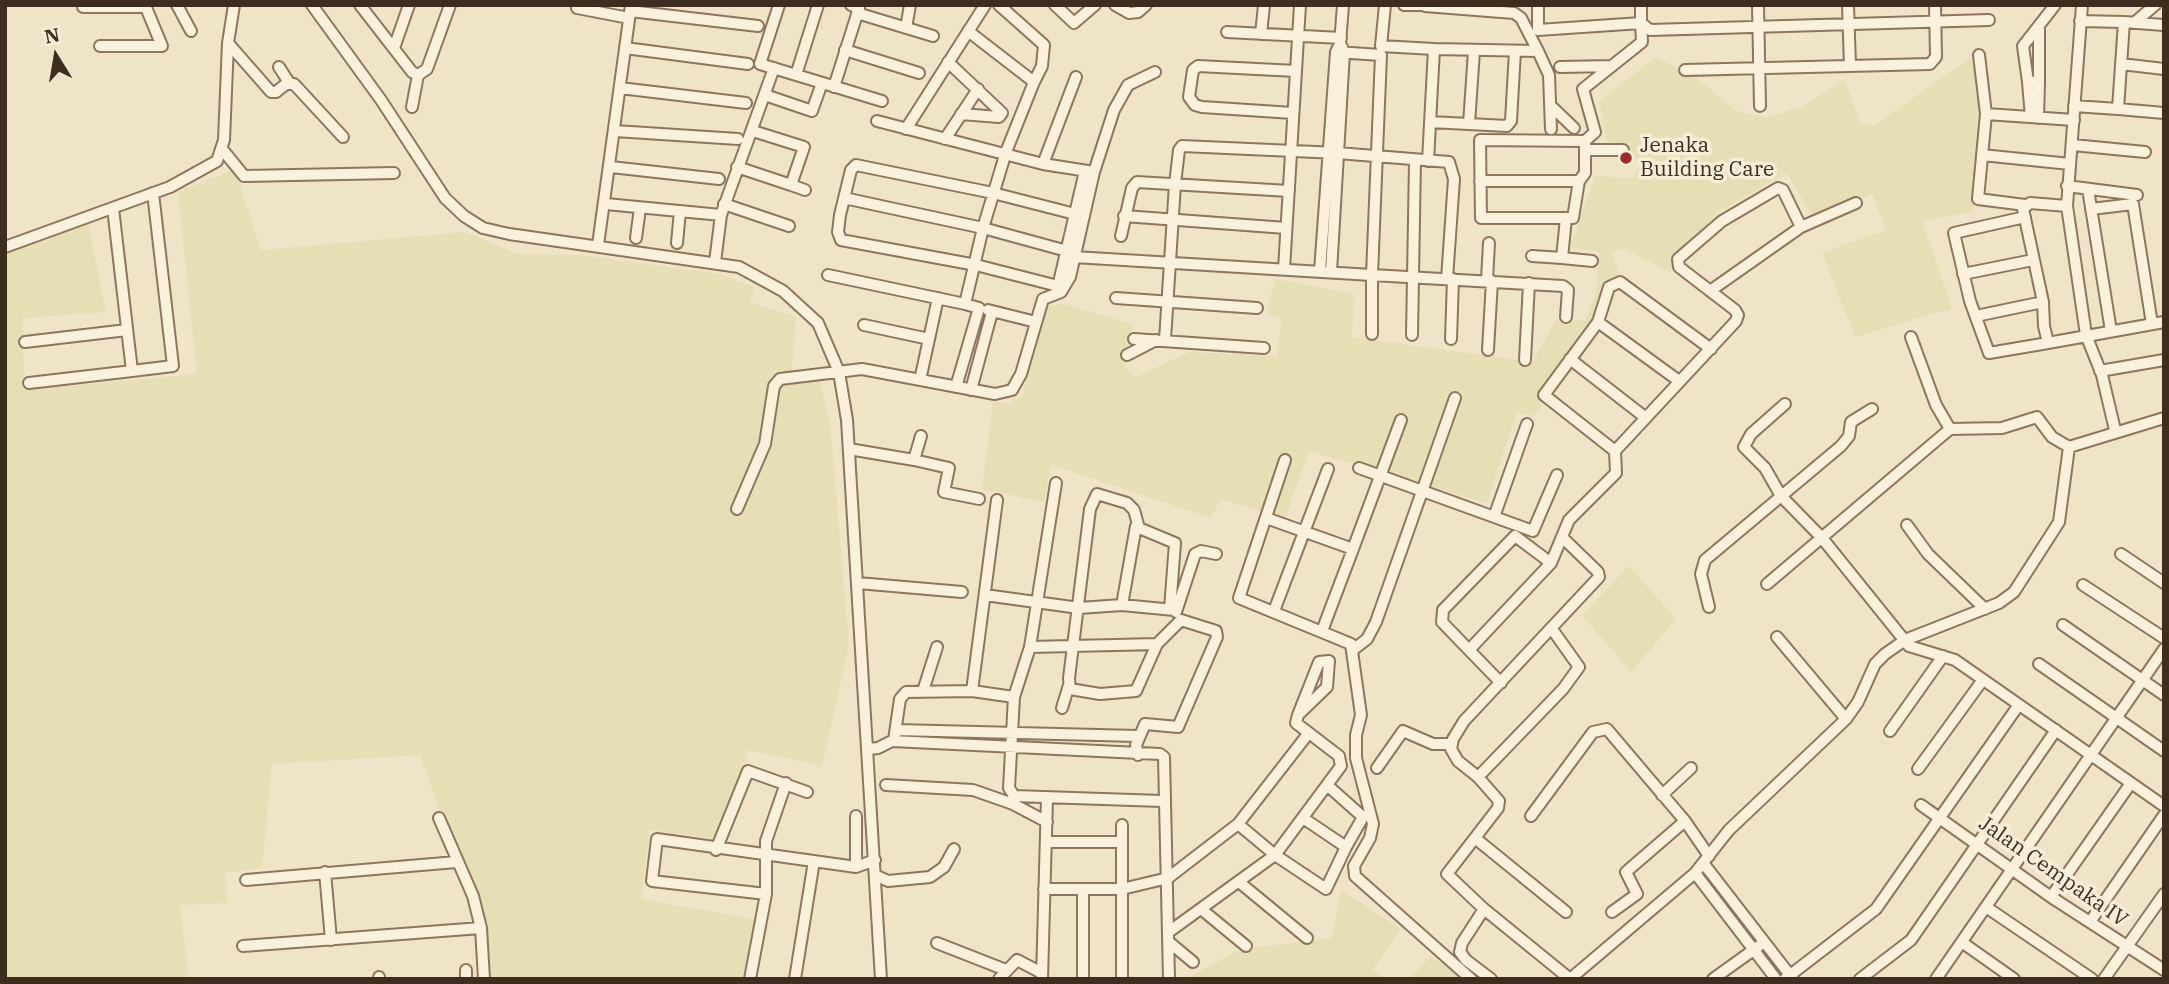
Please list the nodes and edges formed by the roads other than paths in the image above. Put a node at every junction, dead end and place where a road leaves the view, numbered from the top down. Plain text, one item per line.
1 (177, 5) edge
2 (224, 5) edge
3 (234, 5) edge
4 (312, 5) edge
5 (359, 5) edge
6 (409, 5) edge
7 (450, 5) edge
8 (779, 5) edge
9 (818, 5) edge
10 (910, 5) edge
11 (985, 5) edge
12 (999, 5) edge
13 (1055, 5) edge
14 (1094, 5) edge
15 (1115, 5) edge
16 (1146, 5) edge
17 (1264, 5) edge
18 (1300, 5) edge
19 (1343, 5) edge
20 (1385, 5) edge
21 (1404, 5) edge
22 (1538, 5) edge
23 (1641, 5) edge
24 (1758, 5) edge
25 (1849, 5) edge
26 (1935, 5) edge
27 (2055, 5) edge
28 (2082, 5) edge
29 (2155, 5) edge
30 (146, 6) edge
31 (1424, 6) edge
32 (83, 7) edge
33 (577, 8) dead end
34 (1460, 8) edge
35 (1500, 8) edge
36 (854, 9) edge
37 (369, 11) edge
38 (870, 11) edge
39 (630, 12) edge
40 (1989, 20) dead end
41 (2080, 21) junction
42 (1641, 23) junction
43 (1935, 23) junction
44 (2129, 23) junction
45 (1849, 25) junction
46 (2164, 25) edge
47 (758, 26) dead end
48 (1759, 27) junction
49 (906, 28) junction
50 (191, 31) dead end
51 (968, 31) junction
52 (1227, 32) dead end
53 (1261, 34) junction
54 (933, 36) dead end
55 (1298, 36) junction
56 (229, 37) junction
57 (100, 46) dead end
58 (1340, 47) junction
59 (394, 48) junction
60 (625, 48) junction
61 (1434, 49) junction
62 (845, 50) junction
63 (1381, 51) junction
64 (1474, 51) junction
65 (1514, 51) junction
66 (1538, 51) junction
67 (1979, 55) dead end
68 (948, 62) junction
69 (748, 64) dead end
70 (2121, 64) junction
71 (1612, 66) junction
72 (1760, 66) junction
73 (1850, 66) junction
74 (279, 67) dead end
75 (1560, 67) dead end
76 (775, 68) junction
77 (2164, 69) edge
78 (1685, 70) dead end
79 (1296, 71) junction
80 (1155, 72) dead end
81 (919, 73) dead end
82 (418, 75) junction
83 (796, 75) junction
84 (1076, 77) dead end
85 (1034, 82) junction
86 (822, 83) junction
87 (290, 84) junction
88 (834, 87) junction
89 (620, 88) junction
90 (978, 89) junction
91 (765, 96) junction
92 (882, 101) dead end
93 (746, 103) dead end
94 (1550, 105) junction
95 (1760, 106) dead end
96 (2074, 106) junction
97 (412, 107) dead end
98 (2118, 109) junction
99 (1293, 113) junction
100 (2164, 113) edge
101 (961, 114) junction
102 (1986, 114) junction
103 (1002, 116) junction
104 (2034, 118) junction
105 (2074, 120) junction
106 (877, 121) dead end
107 (1430, 122) junction
108 (1469, 124) junction
109 (1016, 125) junction
110 (1574, 128) dead end
111 (906, 129) junction
112 (1550, 129) dead end
113 (615, 131) junction
114 (754, 131) junction
115 (343, 136) dead end
116 (738, 139) dead end
117 (946, 139) junction
118 (1585, 145) junction
119 (2073, 145) junction
120 (222, 149) junction
121 (1623, 150) dead end
122 (1291, 151) junction
123 (1006, 152) junction
124 (2145, 152) dead end
125 (1332, 153) junction
126 (1982, 155) junction
127 (1377, 156) junction
128 (1415, 161) junction
129 (1428, 161) junction
130 (1043, 164) junction
131 (2070, 164) junction
132 (611, 167) junction
133 (737, 167) junction
134 (1090, 171) junction
135 (394, 173) dead end
136 (719, 179) dead end
137 (1480, 181) junction
138 (1579, 181) junction
139 (1175, 184) junction
140 (791, 185) junction
141 (2067, 187) junction
142 (2088, 189) junction
143 (805, 190) dead end
144 (1289, 191) junction
145 (153, 193) junction
146 (993, 193) junction
147 (2137, 195) dead end
148 (844, 198) junction
149 (1856, 203) dead end
150 (606, 204) junction
151 (2025, 205) junction
152 (2067, 206) junction
153 (113, 208) junction
154 (640, 208) junction
155 (723, 209) junction
156 (2091, 209) junction
157 (680, 211) junction
158 (1075, 214) junction
159 (1124, 216) junction
160 (2025, 217) junction
161 (1566, 218) junction
162 (1174, 220) junction
163 (789, 226) dead end
164 (1801, 227) junction
165 (983, 228) junction
166 (1286, 228) junction
167 (1121, 236) dead end
168 (636, 238) dead end
169 (677, 243) dead end
170 (1489, 243) dead end
171 (598, 245) junction
172 (5, 247) edge
173 (1070, 254) junction
174 (1532, 256) dead end
175 (1562, 258) junction
176 (2033, 260) junction
177 (1592, 261) dead end
178 (715, 262) junction
179 (1171, 262) junction
180 (976, 265) junction
181 (1284, 269) junction
182 (1326, 272) junction
183 (1963, 274) junction
184 (828, 275) dead end
185 (1372, 275) junction
186 (1414, 278) junction
187 (1450, 279) junction
188 (1489, 280) junction
189 (1529, 283) junction
190 (1058, 290) junction
191 (1710, 291) junction
192 (938, 298) junction
193 (1116, 298) dead end
194 (2042, 302) junction
195 (1168, 303) junction
196 (965, 304) junction
197 (979, 307) junction
198 (1257, 308) dead end
199 (992, 312) junction
200 (1976, 316) junction
201 (1566, 317) dead end
202 (1598, 322) junction
203 (1036, 323) junction
204 (2158, 323) edge
205 (864, 325) dead end
206 (127, 330) junction
207 (2112, 331) junction
208 (1372, 334) dead end
209 (1412, 335) dead end
210 (2086, 335) junction
211 (1911, 337) dead end
212 (929, 339) junction
213 (1134, 339) dead end
214 (1451, 339) dead end
215 (1161, 340) junction
216 (25, 342) dead end
217 (2049, 342) junction
218 (1264, 348) dead end
219 (1711, 349) junction
220 (1488, 350) dead end
221 (1127, 355) dead end
222 (1570, 359) junction
223 (1525, 360) dead end
224 (2164, 360) edge
225 (132, 371) junction
226 (2100, 371) junction
227 (839, 372) junction
228 (920, 380) junction
229 (1679, 382) junction
230 (29, 383) dead end
231 (956, 387) junction
232 (971, 390) junction
233 (1455, 398) dead end
234 (1785, 404) dead end
235 (1872, 409) dead end
236 (1646, 418) junction
237 (2164, 418) edge
238 (1401, 420) dead end
239 (1527, 425) dead end
240 (1950, 429) junction
241 (2115, 430) junction
242 (921, 436) dead end
243 (2069, 447) junction
244 (849, 449) junction
245 (1615, 451) junction
246 (914, 460) junction
247 (1285, 460) dead end
248 (1359, 468) dead end
249 (1328, 469) dead end
250 (1557, 475) dead end
251 (1380, 477) junction
252 (1056, 483) dead end
253 (1423, 493) junction
254 (1781, 496) junction
255 (979, 499) dead end
256 (997, 500) dead end
257 (737, 509) dead end
258 (1494, 517) junction
259 (1266, 518) junction
260 (1907, 525) dead end
261 (1136, 526) junction
262 (1306, 531) junction
263 (1563, 538) junction
264 (1822, 538) junction
265 (1175, 543) junction
266 (1353, 549) junction
267 (1200, 551) junction
268 (1216, 554) dead end
269 (2121, 554) dead end
270 (1551, 564) junction
271 (858, 583) junction
272 (2164, 583) edge
273 (1767, 584) dead end
274 (2083, 585) dead end
275 (962, 592) dead end
276 (985, 595) junction
277 (1035, 601) junction
278 (1122, 605) junction
279 (1709, 607) dead end
280 (1079, 608) junction
281 (1985, 609) junction
282 (1274, 611) junction
283 (1175, 614) junction
284 (2063, 625) dead end
285 (1552, 629) junction
286 (1322, 631) junction
287 (1777, 637) dead end
288 (2164, 638) edge
289 (1905, 640) junction
290 (1157, 644) junction
291 (937, 647) dead end
292 (1030, 647) junction
293 (1074, 647) junction
294 (1354, 649) junction
295 (2164, 649) edge
296 (1469, 650) junction
297 (1943, 656) junction
298 (2039, 664) dead end
299 (1982, 681) junction
300 (2143, 681) junction
301 (1501, 683) junction
302 (1069, 685) junction
303 (923, 691) junction
304 (972, 691) junction
305 (2164, 695) edge
306 (1014, 696) junction
307 (2018, 706) junction
308 (1062, 708) dead end
309 (1298, 715) junction
310 (2118, 718) junction
311 (1846, 719) junction
312 (897, 730) junction
313 (2056, 730) junction
314 (1890, 731) dead end
315 (1011, 734) junction
316 (1308, 734) junction
317 (1138, 736) junction
318 (892, 741) junction
319 (1451, 744) junction
320 (1011, 748) junction
321 (869, 749) junction
322 (2164, 751) edge
323 (2091, 754) junction
324 (1138, 755) junction
325 (1377, 768) dead end
326 (1691, 768) dead end
327 (1918, 769) dead end
328 (1478, 777) junction
329 (786, 783) junction
330 (2131, 783) junction
331 (886, 785) dead end
332 (1327, 785) junction
333 (1009, 789) junction
334 (807, 792) dead end
335 (1662, 795) junction
336 (1047, 798) junction
337 (999, 801) junction
338 (1162, 801) junction
339 (1922, 805) dead end
340 (2164, 806) edge
341 (2164, 815) edge
342 (856, 816) dead end
343 (1531, 816) dead end
344 (439, 818) dead end
345 (1303, 818) junction
346 (1940, 818) junction
347 (1685, 821) junction
348 (1047, 822) junction
349 (1238, 824) junction
350 (1122, 825) dead end
351 (1475, 838) junction
352 (1046, 842) junction
353 (1122, 842) junction
354 (1978, 844) junction
355 (1346, 847) junction
356 (954, 849) dead end
357 (716, 850) junction
358 (766, 854) junction
359 (1275, 855) junction
360 (875, 860) junction
361 (1707, 860) junction
362 (814, 861) junction
363 (457, 862) junction
364 (856, 867) junction
365 (2011, 867) junction
366 (325, 872) junction
367 (1695, 873) junction
368 (875, 875) junction
369 (1168, 878) junction
370 (246, 880) dead end
371 (1239, 882) junction
372 (1044, 889) junction
373 (1122, 889) junction
374 (1083, 890) junction
375 (766, 894) junction
376 (2164, 894) edge
377 (2051, 897) junction
378 (1986, 907) junction
379 (1201, 909) junction
380 (1484, 909) junction
381 (1566, 912) dead end
382 (1612, 912) dead end
383 (2090, 922) junction
384 (481, 928) junction
385 (1169, 936) junction
386 (1307, 938) dead end
387 (331, 940) junction
388 (1766, 941) junction
389 (937, 943) dead end
390 (1963, 943) junction
391 (243, 946) dead end
392 (1246, 946) dead end
393 (2127, 947) junction
394 (1756, 948) junction
395 (1193, 962) dead end
396 (2164, 970) edge
397 (1003, 974) edge
398 (1040, 976) edge
399 (1790, 978) edge
400 (484, 979) edge
401 (750, 979) edge
402 (795, 979) edge
403 (881, 979) edge
404 (1083, 979) edge
405 (1122, 979) edge
406 (1169, 979) edge
407 (1471, 979) edge
408 (1491, 979) edge
409 (1570, 979) edge
410 (1713, 979) edge
411 (1776, 979) edge
412 (1860, 979) edge
413 (1936, 979) edge
414 (2014, 979) edge
415 (2092, 979) edge
416 (2104, 979) edge

1 - 50 street
2 - 56 street
3 - 56 street
4 - 171 street
5 - 37 street
6 - 59 street
7 - 82 street
8 - 76 street
9 - 83 street
10 - 49 street
11 - 51 street
12 - 85 street
13 - 14 street
15 - 16 street
17 - 53 street
18 - 55 street
19 - 58 street
20 - 63 street
21 - 31 street
22 - 42 street
23 - 42 street
24 - 48 street
25 - 45 street
26 - 43 street
27 - 104 street
28 - 41 street
29 - 44 street
30 - 32 street
30 - 57 street
31 - 34 street
33 - 39 street
34 - 35 street
35 - 66 street
36 - 38 street
36 - 62 street
37 - 59 street
38 - 49 street
39 - 47 street
39 - 60 street
40 - 43 street
41 - 44 street
41 - 96 street
42 - 48 street
42 - 71 street
43 - 45 street
43 - 73 street
44 - 46 street
44 - 70 street
45 - 48 street
45 - 73 street
48 - 72 street
49 - 54 street
51 - 68 street
51 - 85 street
52 - 53 street
53 - 55 street
55 - 58 street
55 - 79 street
56 - 87 street
56 - 120 street
58 - 63 street
58 - 125 street
59 - 82 street
60 - 69 street
60 - 89 street
61 - 63 street
61 - 64 street
61 - 107 street
62 - 81 street
62 - 88 street
63 - 127 street
64 - 65 street
64 - 108 street
65 - 66 street
65 - 108 street
66 - 94 street
67 - 102 street
68 - 90 street
68 - 111 street
70 - 77 street
70 - 98 street
71 - 75 street
71 - 118 street
72 - 73 street
72 - 78 street
72 - 95 street
74 - 87 street
76 - 83 street
76 - 91 street
79 - 99 street
79 - 99 street
80 - 134 street
82 - 97 street
83 - 86 street
84 - 130 street
85 - 109 street
86 - 88 street
86 - 91 street
87 - 115 street
88 - 92 street
89 - 93 street
89 - 113 street
90 - 101 street
90 - 103 street
91 - 114 street
94 - 110 street
94 - 112 street
96 - 98 street
96 - 105 street
98 - 100 street
99 - 122 street
101 - 103 street
101 - 117 street
102 - 104 street
102 - 126 street
103 - 109 street
104 - 105 street
105 - 119 street
106 - 111 street
107 - 108 street
107 - 129 street
109 - 123 street
111 - 117 street
113 - 116 street
113 - 132 street
114 - 133 street
114 - 140 street
117 - 123 street
118 - 121 street
118 - 137 street
118 - 138 street
119 - 124 street
119 - 131 street
120 - 135 street
120 - 145 street
122 - 125 street
122 - 139 street
122 - 144 street
123 - 130 street
123 - 146 street
125 - 127 street
125 - 182 street
126 - 131 street
126 - 151 street
127 - 128 street
127 - 185 street
128 - 129 street
128 - 186 street
129 - 187 street
130 - 134 street
131 - 141 street
132 - 136 street
132 - 150 street
133 - 140 street
133 - 155 street
134 - 158 street
134 - 173 street
137 - 138 street
137 - 161 street
138 - 161 street
139 - 144 street
139 - 159 street
139 - 162 street
140 - 143 street
141 - 142 street
141 - 152 street
142 - 147 street
142 - 156 street
144 - 166 street
145 - 153 street
145 - 225 street
146 - 148 street
146 - 158 street
146 - 165 street
148 - 165 street
148 - 180 street
149 - 164 street
150 - 154 street
150 - 171 street
151 - 152 street
151 - 160 street
152 - 210 street
153 - 172 street
153 - 206 street
154 - 157 street
154 - 168 street
155 - 157 street
155 - 163 street
155 - 178 street
156 - 204 street
156 - 207 street
157 - 169 street
158 - 173 street
159 - 162 street
159 - 167 street
160 - 176 street
160 - 183 street
161 - 175 street
162 - 166 street
162 - 179 street
164 - 191 street
164 - 191 street
165 - 173 street
165 - 180 street
166 - 181 street
170 - 188 street
171 - 178 street
173 - 179 street
173 - 190 street
174 - 175 street
175 - 177 street
176 - 183 street
176 - 194 street
178 - 227 street
179 - 181 street
179 - 195 street
180 - 190 street
180 - 196 street
181 - 182 street
182 - 185 street
183 - 200 street
184 - 192 street
185 - 186 street
185 - 208 street
186 - 187 street
186 - 209 street
187 - 188 street
187 - 214 street
188 - 189 street
188 - 220 street
189 - 201 street
189 - 223 street
190 - 203 street
191 - 219 street
192 - 196 street
192 - 212 street
193 - 195 street
194 - 200 street
194 - 217 street
195 - 198 street
195 - 215 street
196 - 197 street
197 - 199 street
197 - 231 street
199 - 203 street
199 - 232 street
200 - 217 street
202 - 219 street
202 - 222 street
202 - 229 street
203 - 232 street
204 - 207 street
205 - 212 street
206 - 216 street
206 - 225 street
207 - 210 street
210 - 217 street
210 - 226 street
211 - 240 street
212 - 228 street
213 - 215 street
215 - 218 street
215 - 221 street
219 - 229 street
222 - 236 street
222 - 245 street
224 - 226 street
225 - 230 street
226 - 241 street
227 - 228 street
227 - 244 street
227 - 257 street
228 - 231 street
229 - 236 street
231 - 232 street
233 - 253 street
234 - 254 street
235 - 254 street
236 - 245 street
237 - 241 street
238 - 251 street
239 - 258 street
240 - 243 street
240 - 264 street
241 - 243 street
242 - 246 street
243 - 281 street
244 - 246 street
244 - 271 street
245 - 263 street
246 - 255 street
247 - 259 street
248 - 251 street
249 - 262 street
250 - 258 street
251 - 253 street
251 - 266 street
252 - 277 street
253 - 258 street
253 - 294 street
254 - 264 street
254 - 279 street
256 - 276 street
259 - 262 street
259 - 282 street
260 - 281 street
261 - 265 street
261 - 278 street
261 - 280 street
262 - 266 street
262 - 282 street
263 - 270 street
263 - 285 street
264 - 273 street
264 - 289 street
265 - 267 street
265 - 283 street
266 - 286 street
267 - 268 street
267 - 283 street
269 - 272 street
270 - 296 street
270 - 296 street
271 - 275 street
271 - 321 street
274 - 288 street
276 - 277 street
276 - 304 street
277 - 280 street
277 - 292 street
278 - 280 street
278 - 283 street
280 - 293 street
281 - 289 street
282 - 286 street
283 - 290 street
283 - 317 street
284 - 300 street
285 - 301 street
285 - 328 street
286 - 294 street
287 - 311 street
289 - 297 street
289 - 311 street
290 - 293 street
290 - 302 street
291 - 303 street
292 - 293 street
292 - 306 street
293 - 302 street
294 - 407 street
295 - 300 street
296 - 301 street
297 - 299 street
297 - 314 street
298 - 310 street
299 - 307 street
299 - 327 street
300 - 305 street
300 - 310 street
301 - 319 street
302 - 308 street
303 - 304 street
303 - 312 street
304 - 306 street
306 - 315 street
307 - 313 street
307 - 346 street
309 - 309 street
309 - 316 street
310 - 322 street
310 - 323 street
311 - 361 street
312 - 315 street
312 - 318 street
313 - 323 street
313 - 354 street
315 - 317 street
315 - 320 street
316 - 332 street
316 - 349 street
317 - 324 street
318 - 320 street
318 - 321 street
319 - 325 street
319 - 328 street
320 - 324 street
320 - 333 street
321 - 360 street
323 - 330 street
323 - 365 street
324 - 338 street
326 - 335 street
328 - 351 street
329 - 334 street
329 - 357 street
329 - 358 street
330 - 340 street
330 - 377 street
331 - 337 street
332 - 345 street
332 - 355 street
333 - 336 street
333 - 337 street
335 - 343 street
335 - 347 street
336 - 338 street
336 - 348 street
337 - 348 street
338 - 369 street
339 - 346 street, Jalan Cempaka IV
341 - 383 street
342 - 364 street
344 - 363 street
345 - 355 street
345 - 359 street
346 - 354 street, Jalan Cempaka IV
346 - 399 street
347 - 361 street
347 - 382 street
348 - 352 street
349 - 359 street
349 - 369 street
350 - 353 street
351 - 380 street
351 - 381 street
352 - 353 street
352 - 372 street
353 - 373 street
354 - 365 street, Jalan Cempaka IV
354 - 412 street
355 - 359 street
356 - 368 street
357 - 358 street
357 - 375 street
358 - 362 street
358 - 375 street
359 - 371 street
360 - 364 street
360 - 368 street
361 - 367 street
361 - 388 street
362 - 364 street
362 - 402 street
363 - 366 street
363 - 384 street
365 - 377 street, Jalan Cempaka IV
365 - 378 street
366 - 370 street
366 - 387 street
367 - 394 street
367 - 409 street
368 - 403 street
369 - 373 street
369 - 385 street
371 - 379 street
371 - 386 street
372 - 374 street
372 - 398 street
373 - 374 street
373 - 405 street
374 - 404 street
375 - 401 street
376 - 393 street
377 - 383 street, Jalan Cempaka IV
378 - 390 street
378 - 415 street
379 - 385 street
379 - 392 street
380 - 408 street
380 - 409 street
383 - 393 street, Jalan Cempaka IV
384 - 387 street
384 - 400 street
385 - 395 street
385 - 406 street
387 - 391 street
388 - 394 street
388 - 399 street
389 - 397 street
390 - 413 street
390 - 414 street
393 - 396 street, Jalan Cempaka IV
393 - 416 street
394 - 410 street
394 - 411 street
397 - 398 street

